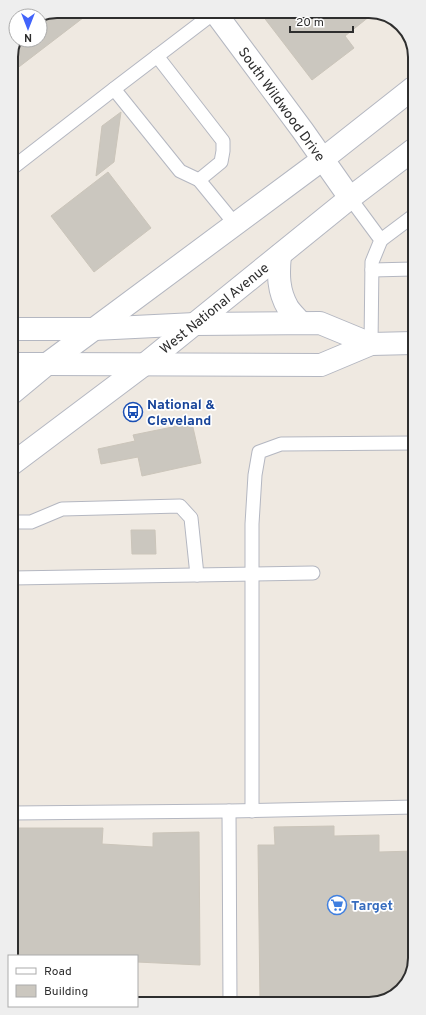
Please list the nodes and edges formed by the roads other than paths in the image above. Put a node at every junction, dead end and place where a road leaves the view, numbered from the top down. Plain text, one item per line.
1 (206, 18) edge
2 (218, 18) edge
3 (157, 56) junction
4 (114, 89) junction
5 (408, 92) edge
6 (408, 154) edge
7 (323, 159) junction
8 (18, 164) edge
9 (199, 180) junction
10 (350, 198) junction
11 (408, 220) edge
12 (235, 224) junction
13 (381, 240) junction
14 (280, 255) junction
15 (408, 269) edge
16 (372, 270) junction
17 (301, 323) junction
18 (195, 324) junction
19 (18, 329) edge
20 (94, 329) junction
21 (408, 343) edge
22 (371, 344) junction
23 (18, 364) edge
24 (47, 364) junction
25 (145, 364) junction
26 (18, 388) edge
27 (408, 443) edge
28 (18, 459) edge
29 (18, 522) edge
30 (252, 574) junction
31 (313, 574) dead end
32 (197, 575) junction
33 (18, 578) edge
34 (408, 807) edge
35 (228, 811) junction
36 (252, 811) junction
37 (18, 813) edge
38 (230, 997) edge

1 - 3 lane
2 - 7 main road, South Wildwood Drive
3 - 4 lane
3 - 9 lane
4 - 8 lane
4 - 9 lane
5 - 7 main road
6 - 10 main road, West National Avenue
7 - 10 main road, South Wildwood Drive
7 - 12 main road
9 - 12 lane
10 - 13 lane
10 - 14 main road, West National Avenue
11 - 13 lane
12 - 20 main road
13 - 16 lane
14 - 17 main road
14 - 18 main road, West National Avenue
15 - 16 lane
16 - 22 lane
17 - 18 main road
17 - 22 main road
18 - 20 main road
18 - 25 main road, West National Avenue
19 - 20 main road
20 - 24 main road
21 - 22 main road
22 - 25 main road
23 - 24 main road
24 - 25 main road
24 - 26 main road
25 - 28 main road, West National Avenue
27 - 30 lane
29 - 32 lane
30 - 31 lane
30 - 32 lane
30 - 36 lane
32 - 33 lane
34 - 36 lane
35 - 36 lane
35 - 37 lane
35 - 38 lane

